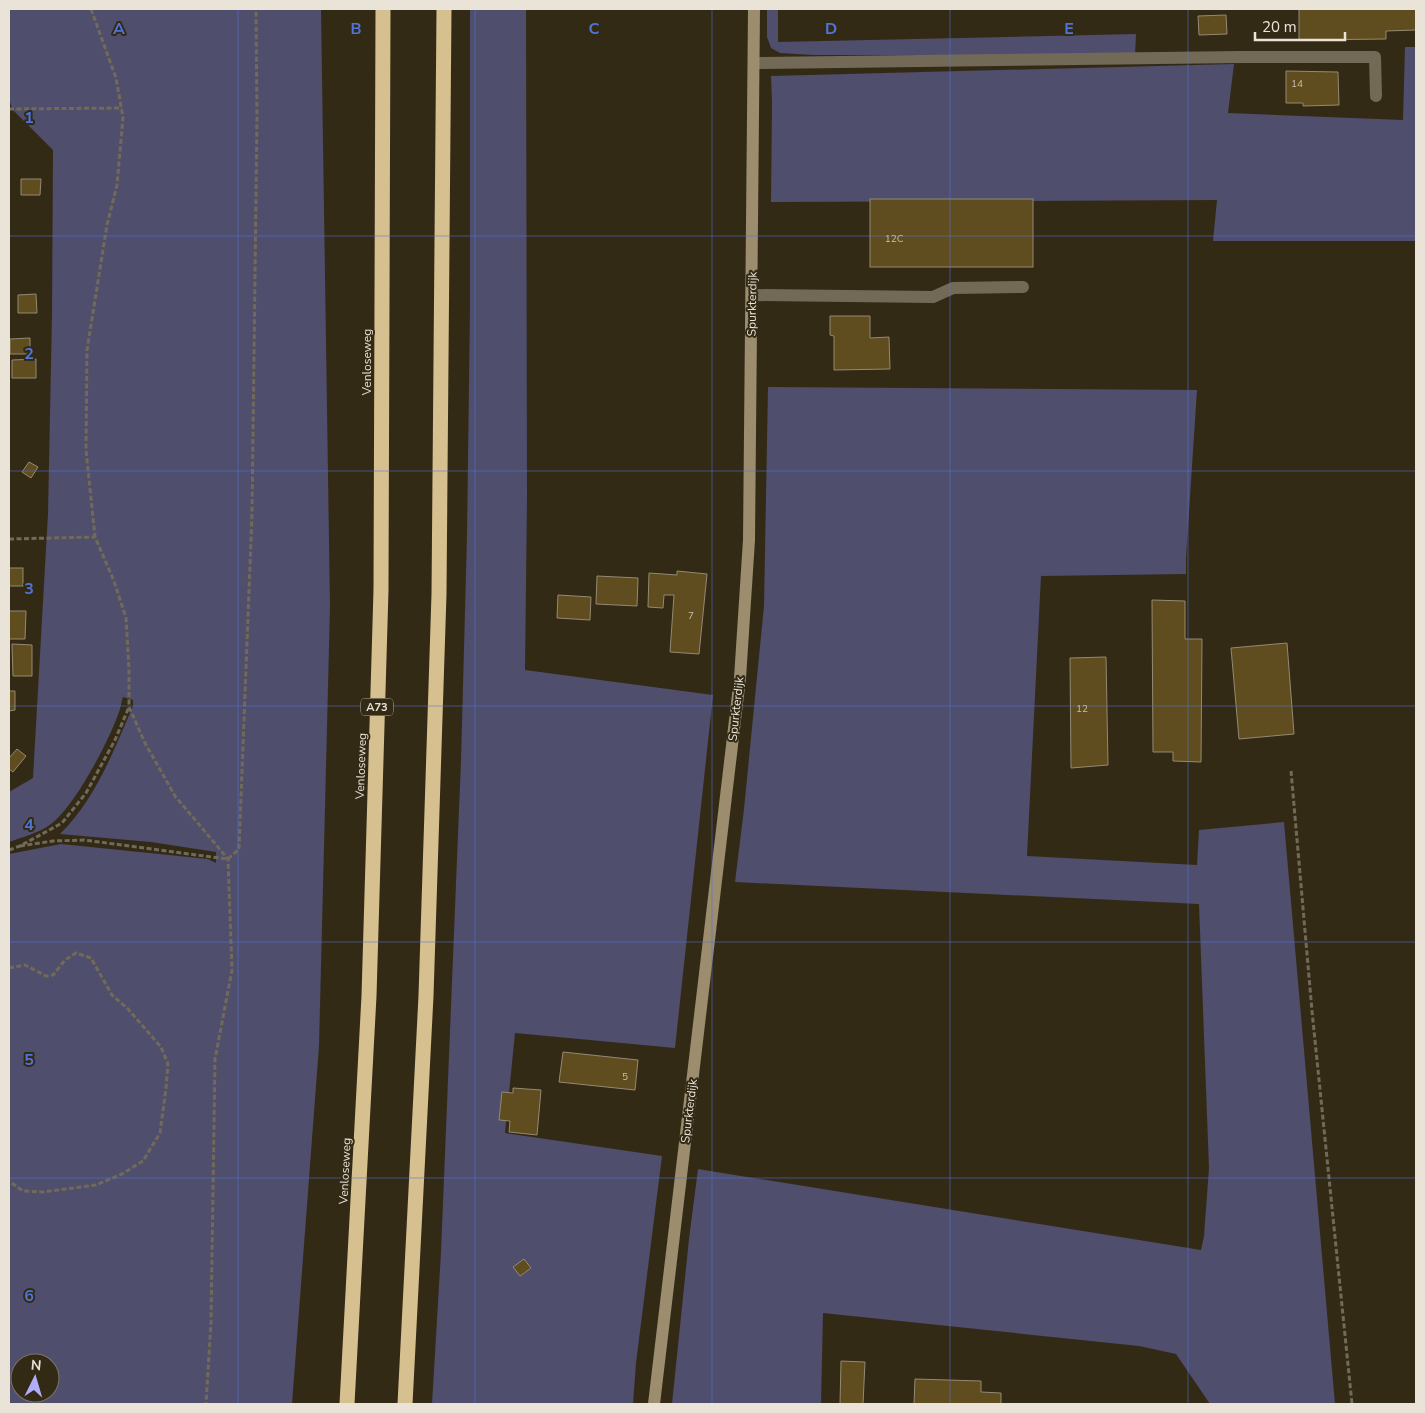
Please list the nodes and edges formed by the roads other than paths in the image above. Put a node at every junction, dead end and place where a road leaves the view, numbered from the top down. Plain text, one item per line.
1 (383, 9) edge
2 (444, 9) edge
3 (754, 9) edge
4 (754, 63) junction
5 (1376, 96) dead end
6 (1023, 287) dead end
7 (752, 295) junction
8 (347, 1404) edge
9 (405, 1404) edge
10 (654, 1404) edge

1 - 8 highway, Venloseweg / A73
2 - 9 highway
3 - 4 street, Spurkterdijk
4 - 5 street
4 - 7 street, Spurkterdijk
6 - 7 street
7 - 10 street, Spurkterdijk

